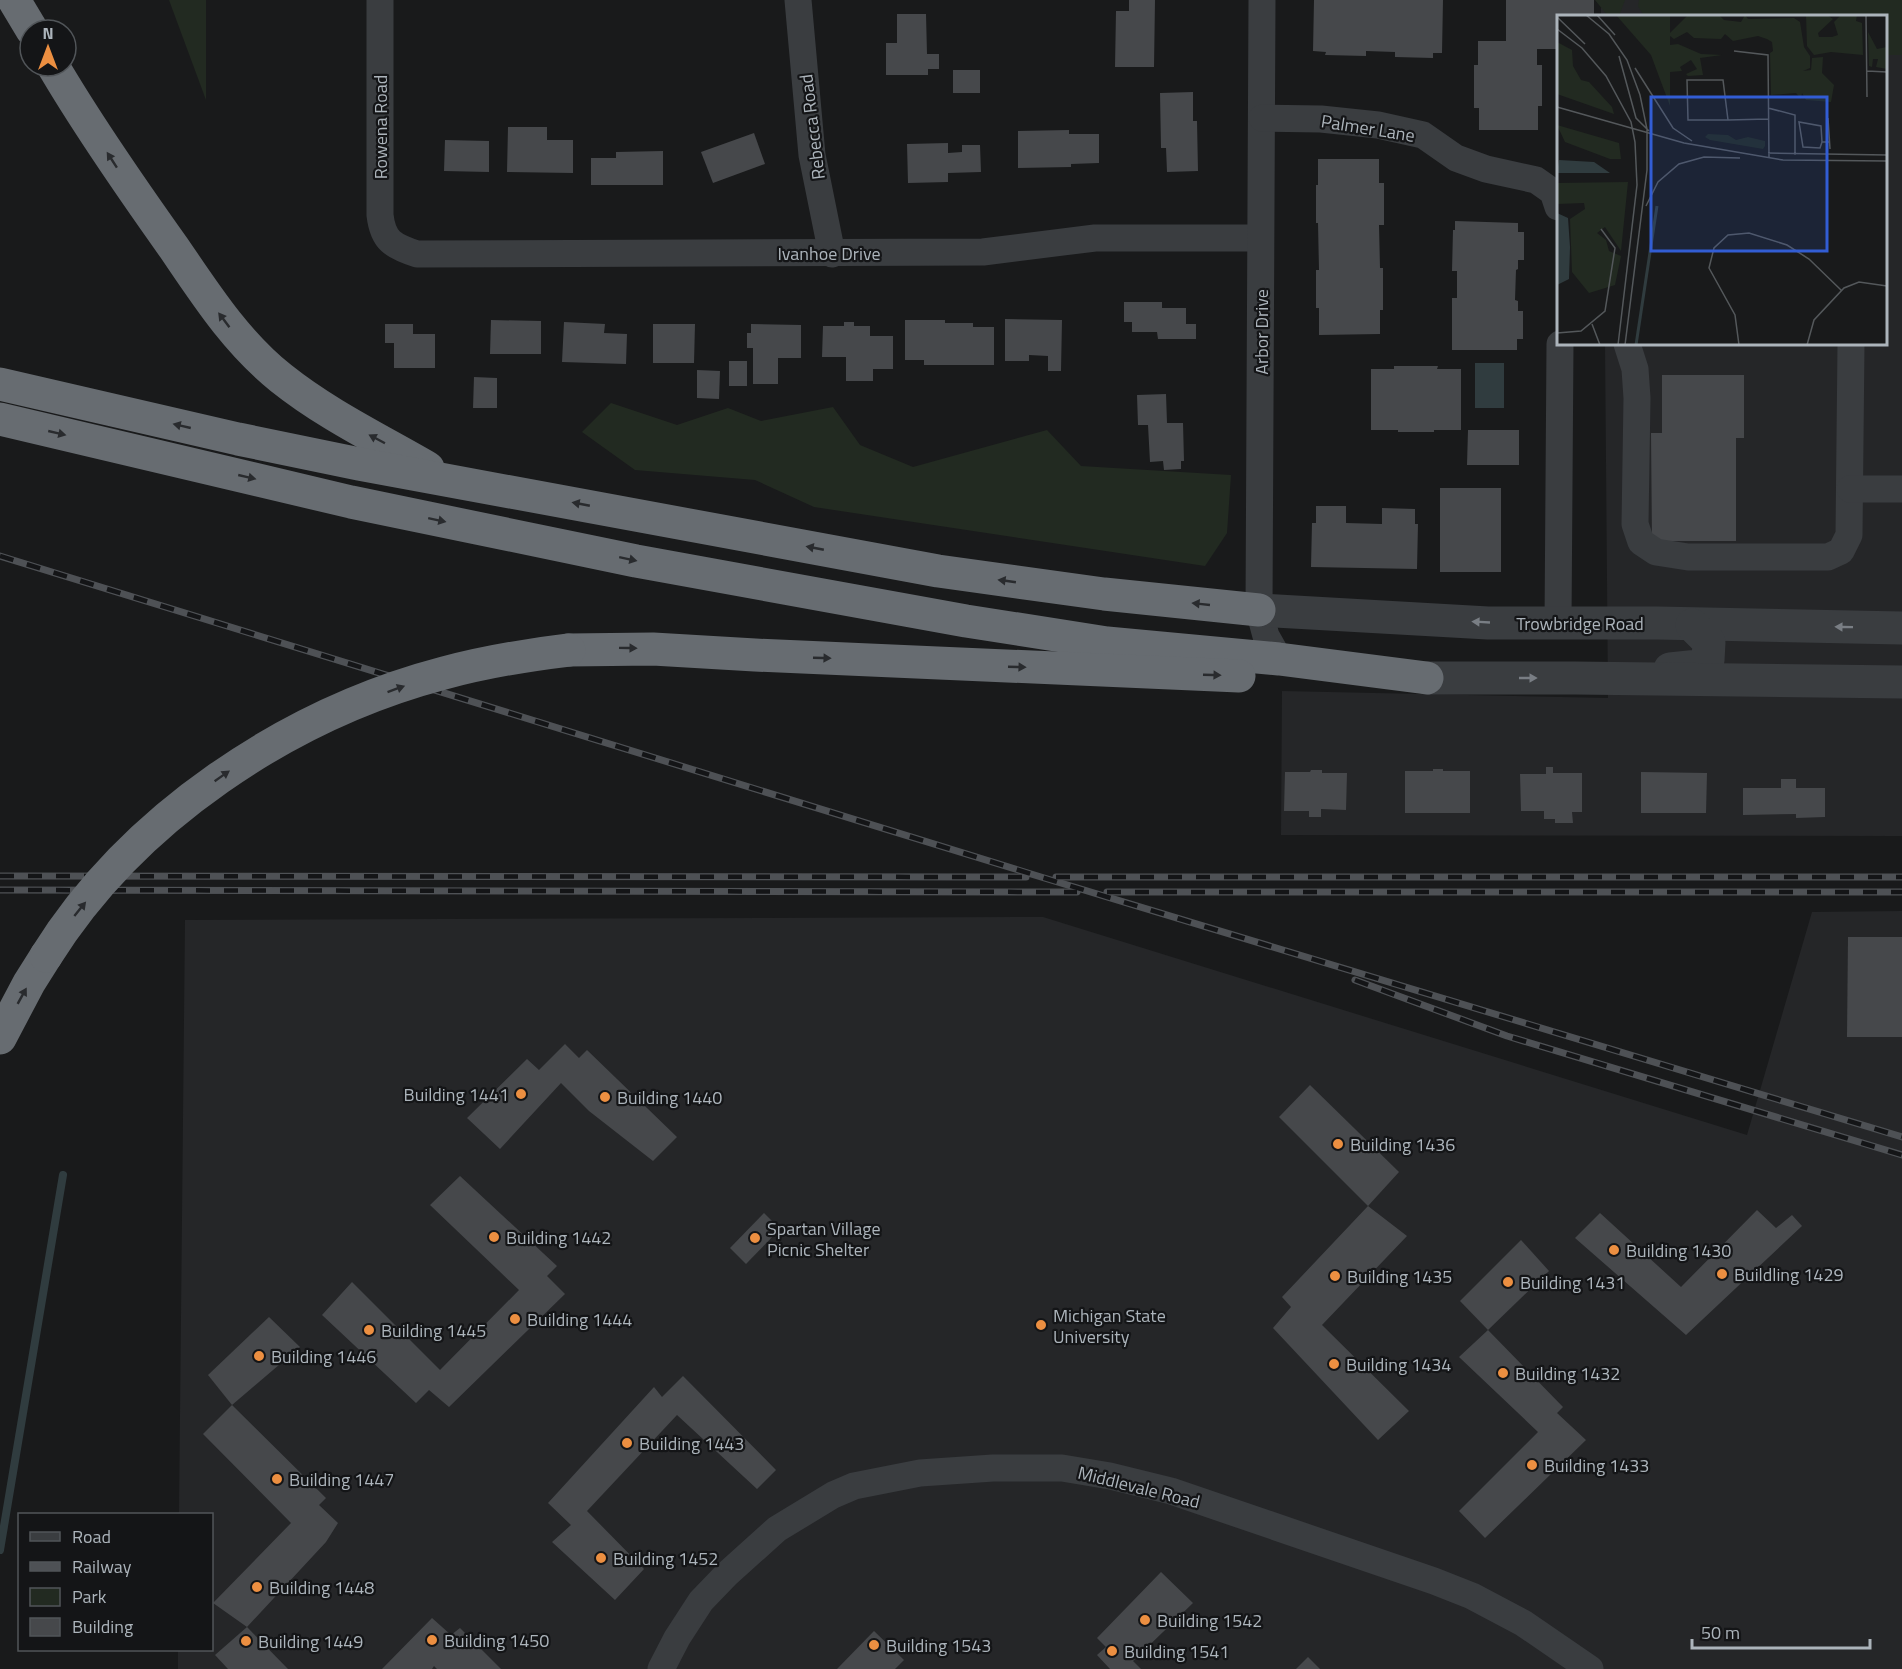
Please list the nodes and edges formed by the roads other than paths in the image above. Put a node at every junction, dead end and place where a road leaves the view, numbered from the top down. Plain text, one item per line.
1 (14, 0) edge
2 (380, 0) edge
3 (798, 0) edge
4 (1262, 0) edge
5 (25, 18) edge
6 (61, 78) edge
7 (1262, 118) junction
8 (1557, 204) edge
9 (1260, 238) junction
10 (397, 248) joint
11 (832, 254) junction
12 (1560, 345) edge
13 (1627, 345) edge
14 (1851, 345) edge
15 (9, 385) edge
16 (0, 419) edge
17 (359, 464) junction
18 (445, 478) junction
19 (1850, 489) junction
20 (1902, 489) edge
21 (351, 502) junction
22 (1259, 610) junction
23 (1558, 624) junction
24 (1692, 624) junction
25 (1902, 628) edge
26 (1279, 659) junction
27 (1902, 666) edge
28 (1427, 678) junction
29 (1575, 678) junction
30 (1753, 680) junction
31 (1902, 682) edge
32 (0, 1038) edge
33 (661, 1669) edge
34 (1590, 1669) edge

1 - 5 highway
2 - 10 street, Rowena Road
3 - 11 street, Rebecca Road
4 - 7 street, Arbor Drive
18 -> 6 highway
7 - 8 street, Palmer Lane
7 - 9 street, Arbor Drive
9 - 11 street, Ivanhoe Drive
9 - 22 street, Arbor Drive
10 - 11 street, Ivanhoe Drive
12 - 23 street
13 - 19 street
14 - 19 street
17 -> 15 highway
16 -> 21 highway
17 - 18 highway
17 - 21 highway
22 -> 18 highway
19 - 20 street
21 -> 26 highway
23 -> 22 street, Trowbridge Road
22 - 26 street, Arbor Drive
23 - 24 street, Trowbridge Road
25 -> 24 street, Trowbridge Road
24 - 29 street
26 - 28 highway
27 - 30 street
28 -> 29 street
32 -> 28 highway, bridge
29 - 30 street
30 - 31 street
33 - 34 street, Middlevale Road

